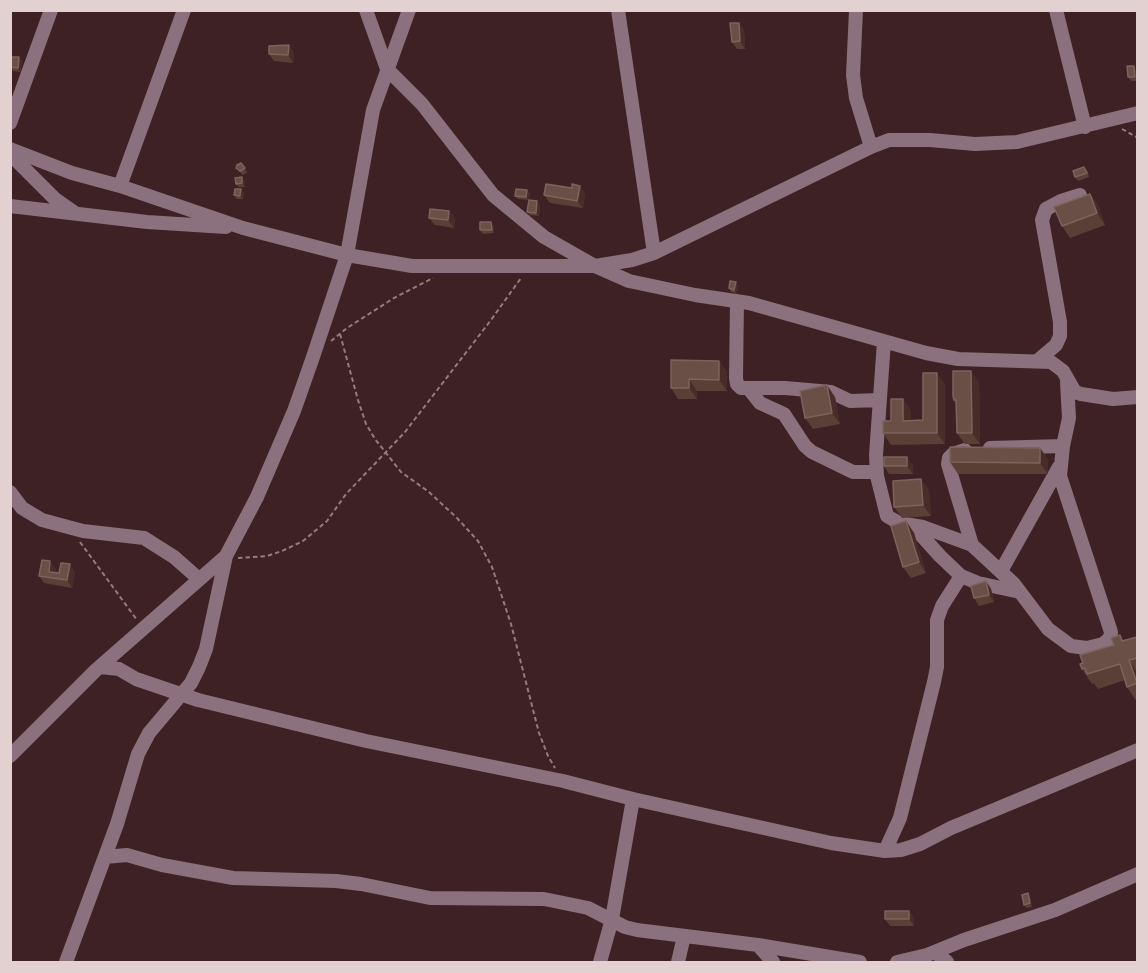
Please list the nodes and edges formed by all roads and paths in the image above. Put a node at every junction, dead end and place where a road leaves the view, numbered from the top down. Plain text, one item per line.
1 (51, 10) edge
2 (184, 10) edge
3 (366, 10) edge
4 (409, 10) edge
5 (618, 10) edge
6 (856, 10) edge
7 (1056, 10) edge
8 (387, 69) junction
9 (1137, 113) edge
10 (10, 123) edge
11 (1085, 127) junction
12 (871, 147) junction
13 (10, 148) edge
14 (10, 154) edge
15 (120, 186) junction
16 (1080, 195) edge
17 (10, 206) edge
18 (79, 215) junction
19 (243, 228) junction
20 (654, 253) junction
21 (348, 255) junction
22 (527, 265) junction
23 (595, 266) junction
24 (439, 275) dead end
25 (737, 302) junction
26 (340, 334) junction
27 (884, 341) junction
28 (313, 357) junction
29 (1037, 361) junction
30 (1067, 380) junction
31 (749, 389) junction
32 (1137, 397) edge
33 (879, 400) junction
34 (1063, 446) junction
35 (386, 453) junction
36 (1060, 465) junction
37 (876, 472) junction
38 (10, 492) edge
39 (913, 526) junction
40 (79, 542) dead end
41 (972, 545) junction
42 (226, 556) junction
43 (1001, 571) junction
44 (961, 576) junction
45 (199, 579) junction
46 (1020, 592) junction
47 (145, 629) junction
48 (100, 666) junction
49 (182, 695) junction
50 (1137, 750) edge
51 (10, 756) edge
52 (563, 781) junction
53 (633, 799) junction
54 (885, 851) junction
55 (105, 857) junction
56 (1137, 874) edge
57 (612, 919) junction
58 (684, 936) junction
59 (758, 945) junction
60 (935, 952) junction
61 (66, 963) edge
62 (600, 963) edge
63 (678, 963) edge
64 (773, 963) edge
65 (860, 963) edge
66 (897, 963) edge
67 (948, 963) edge

1 - 10 street
2 - 15 street
3 - 8 street
4 - 8 street
5 - 20 street
6 - 12 street
7 - 11 street
8 - 21 street
8 - 23 street
9 - 11 street
11 - 12 street
12 - 20 street
13 - 15 street
14 - 18 street
15 - 19 street
16 - 29 street
17 - 18 street
18 - 19 street
19 - 21 street
20 - 23 street
21 - 22 street
21 - 28 street
22 - 23 street
22 - 35 path
23 - 25 street
24 - 26 path
25 - 27 street
25 - 31 street
26 - 28 path
26 - 35 path
27 - 29 street
27 - 33 street
28 - 42 street
29 - 30 street
30 - 32 street
30 - 34 street
31 - 33 street
31 - 37 street
33 - 37 street
34 - 36 street
34 - 41 street
35 - 42 path
35 - 52 path
36 - 43 street
36 - 46 street
37 - 39 street
38 - 45 street
39 - 41 street
39 - 44 street
40 - 47 path
41 - 43 street
42 - 45 street
42 - 49 street
43 - 46 street
44 - 46 street
44 - 54 street
45 - 47 street
47 - 48 street
48 - 49 street
48 - 51 street
49 - 52 street
49 - 55 street
50 - 54 street
52 - 53 street
53 - 54 street
53 - 57 street
55 - 57 street
55 - 61 street
56 - 60 street
57 - 58 street
57 - 62 street
58 - 59 street
58 - 63 street
59 - 64 street
59 - 65 street
60 - 66 street
60 - 67 street

